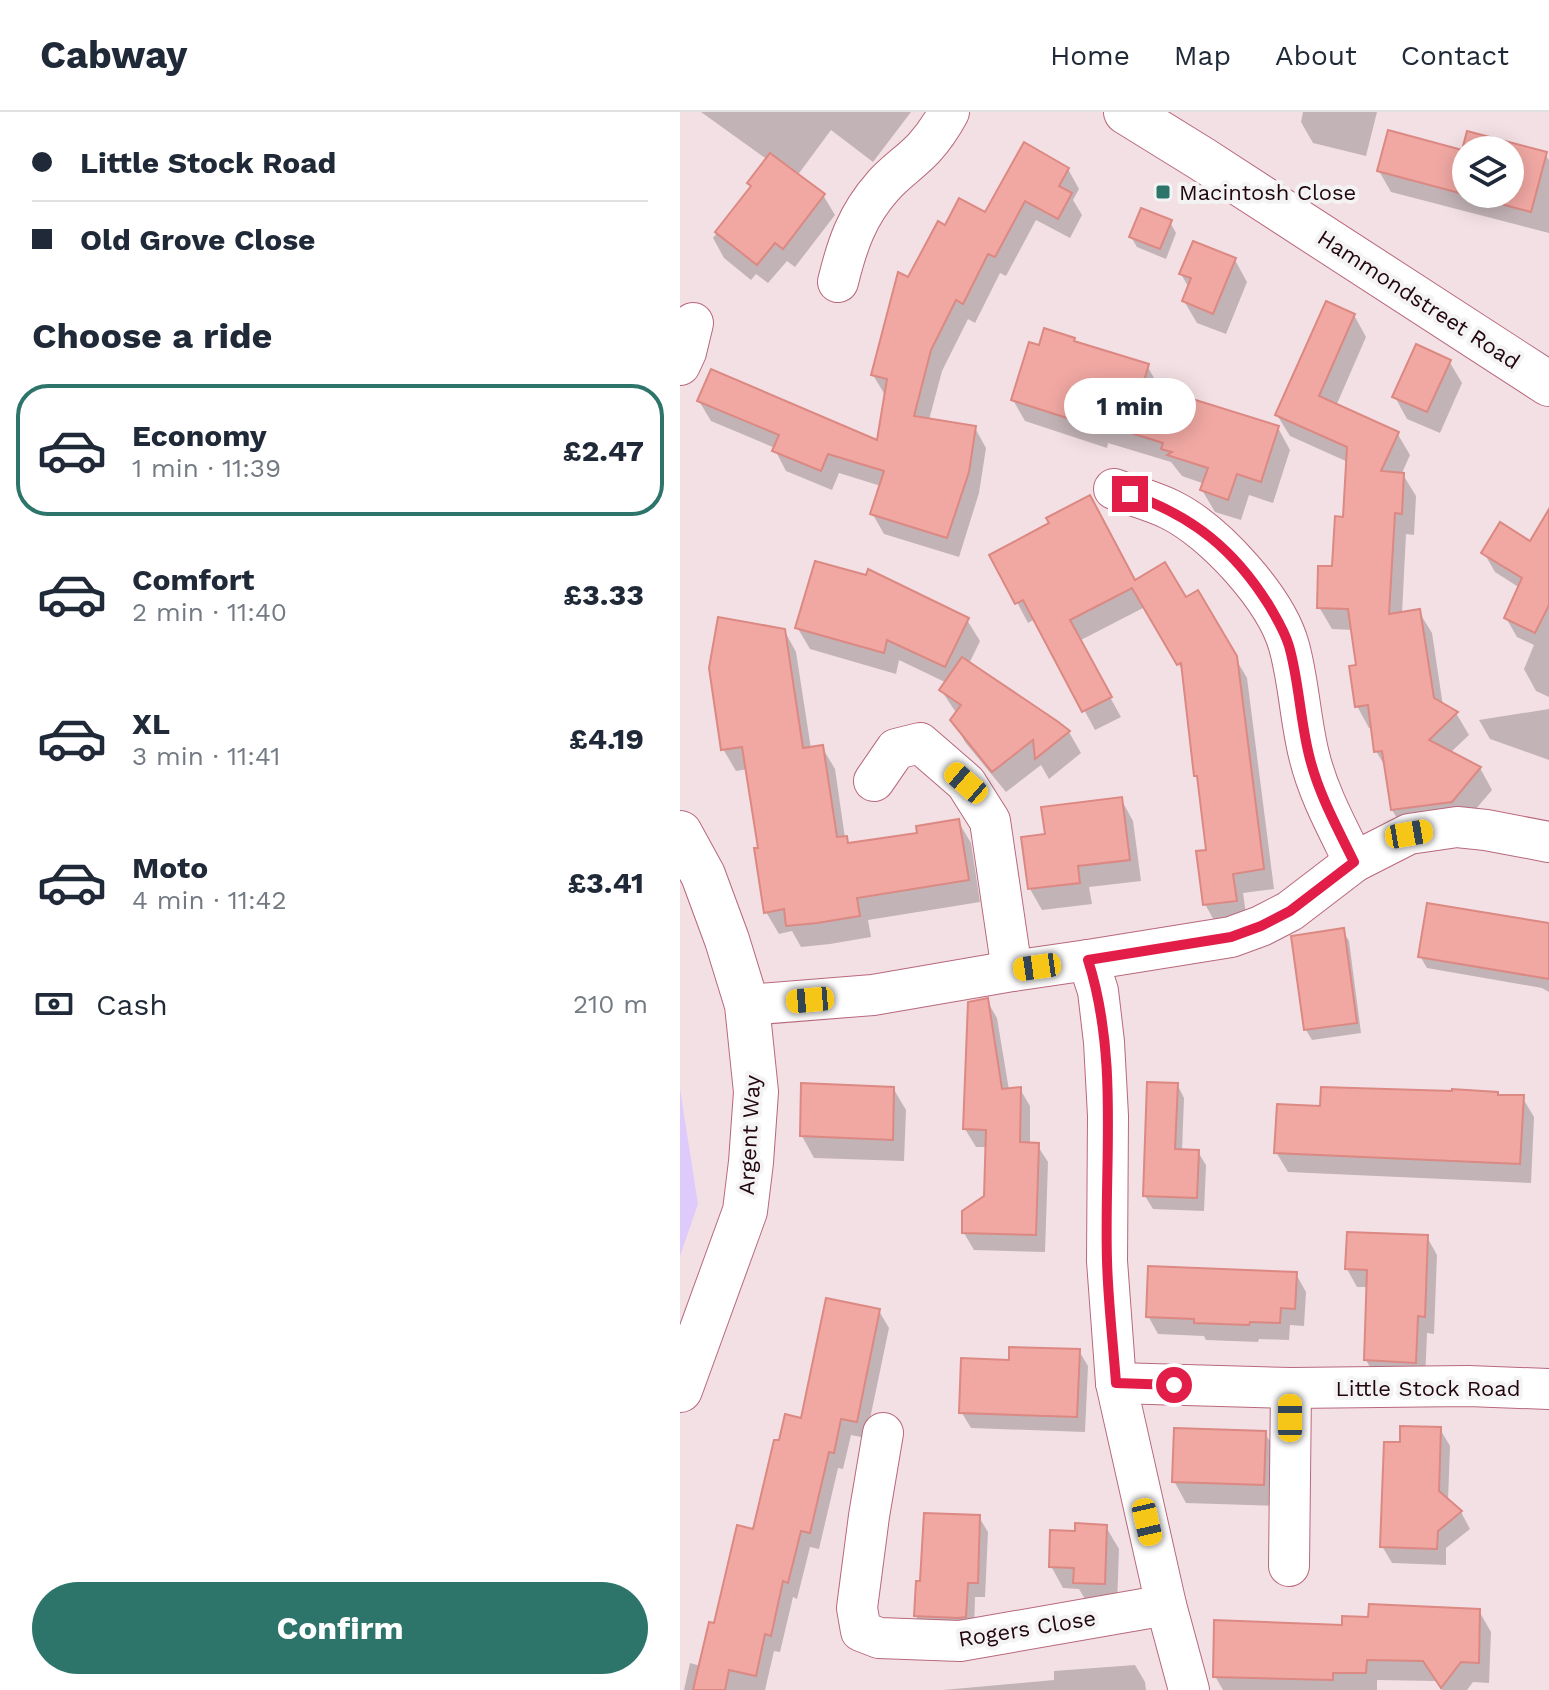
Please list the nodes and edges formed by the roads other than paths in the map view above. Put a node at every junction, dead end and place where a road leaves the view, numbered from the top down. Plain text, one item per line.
1 (949, 112) edge
2 (1126, 112) edge
3 (838, 282) dead end
4 (693, 323) dead end
5 (680, 365) edge
6 (1549, 384) edge
7 (1114, 489) dead end
8 (874, 781) dead end
9 (680, 833) edge
10 (1549, 842) edge
11 (1354, 862) junction
12 (1088, 960) junction
13 (1012, 971) junction
14 (747, 1005) junction
15 (1116, 1383) junction
16 (1291, 1388) junction
17 (1549, 1389) edge
18 (680, 1390) edge
19 (883, 1433) dead end
20 (1289, 1566) dead end
21 (1166, 1605) junction
22 (1189, 1690) edge

1 - 3 street
2 - 6 street, Hammondstreet Road
4 - 5 street
7 - 11 street
8 - 13 street
9 - 14 street, Argent Way
10 - 11 street
11 - 12 street
12 - 13 street
12 - 15 street
13 - 14 street
14 - 18 street, Argent Way
15 - 16 street, Little Stock Road
15 - 21 street
16 - 17 street, Little Stock Road
16 - 20 street
19 - 21 street, Rogers Close
21 - 22 street

